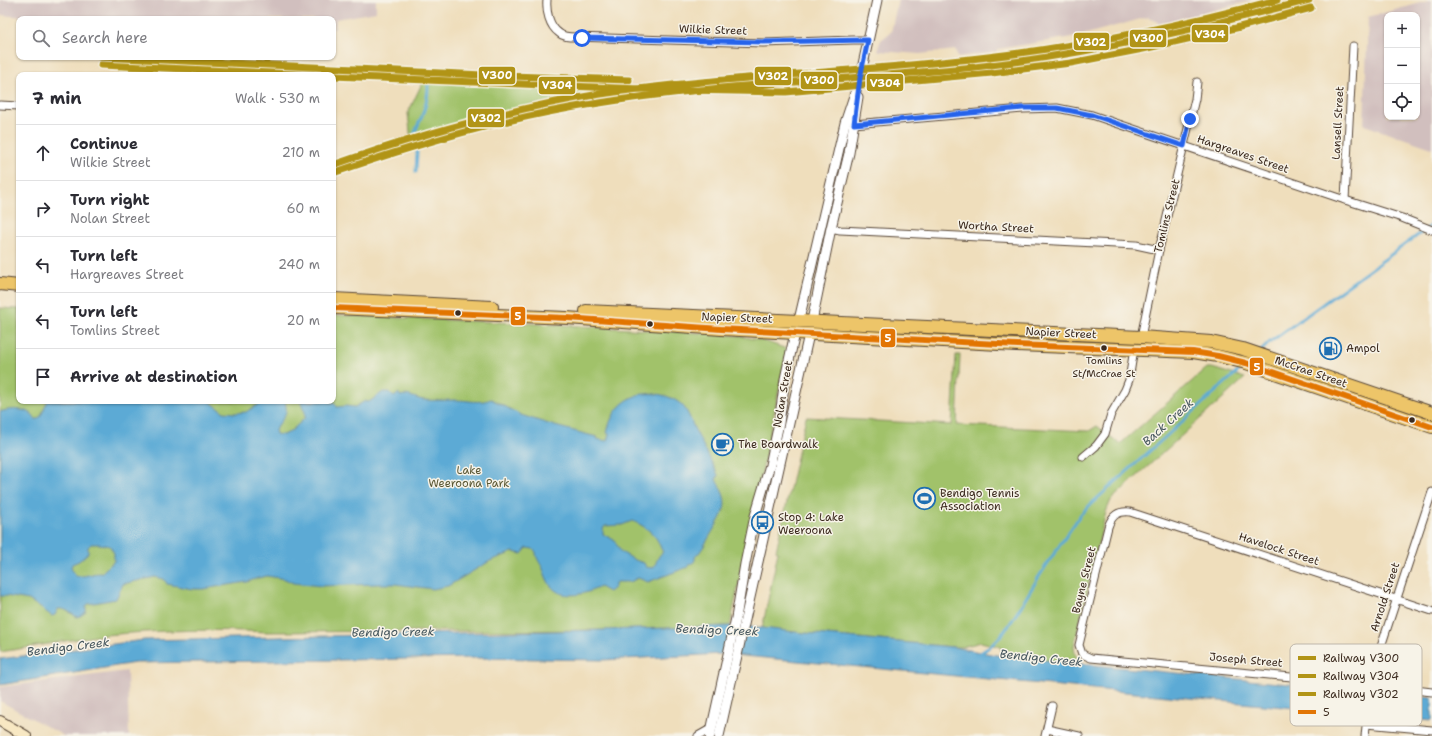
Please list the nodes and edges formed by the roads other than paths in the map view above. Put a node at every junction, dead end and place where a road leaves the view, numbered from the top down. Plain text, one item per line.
1 (547, 0) edge
2 (877, 0) edge
3 (868, 40) junction
4 (1353, 46) dead end
5 (1197, 82) dead end
6 (0, 105) edge
7 (16, 106) edge
8 (850, 124) junction
9 (1184, 146) junction
10 (1345, 200) junction
11 (822, 226) junction
12 (831, 228) junction
13 (1432, 230) edge
14 (1159, 250) junction
15 (0, 284) edge
16 (16, 286) edge
17 (0, 292) edge
18 (16, 292) edge
19 (336, 299) edge
20 (411, 307) junction
21 (336, 308) edge
22 (513, 312) junction
23 (798, 320) junction
24 (812, 321) junction
25 (795, 333) junction
26 (809, 334) junction
27 (1141, 337) junction
28 (1134, 349) junction
29 (1432, 413) edge
30 (1432, 427) edge
31 (1083, 457) dead end
32 (1432, 492) edge
33 (1118, 513) joint
34 (1396, 599) junction
35 (1432, 611) edge
36 (741, 614) junction
37 (1381, 644) edge
38 (1082, 654) joint
39 (732, 658) junction
40 (1290, 678) edge
41 (1422, 691) edge
42 (1432, 692) edge
43 (1052, 706) dead end
44 (0, 721) edge
45 (1366, 726) edge
46 (1388, 726) edge
47 (1432, 730) edge
48 (711, 732) edge
49 (1046, 732) edge
50 (26, 736) edge
51 (698, 736) edge
52 (719, 736) edge
53 (1079, 736) edge
54 (1365, 736) edge

1 - 3 street, Wilkie Street
2 - 3 street, Nolan Street
3 - 8 street, Nolan Street
4 - 10 street, Lansell Street
5 - 9 street, Tomlins Street
6 - 7 street
8 - 9 street, Hargreaves Street
8 - 11 street, Nolan Street
8 - 12 street, Nolan Street
9 - 10 street, Hargreaves Street
9 - 14 street, Tomlins Street
10 - 13 street, Hargreaves Street
11 - 12 street
11 - 23 street, Nolan Street
12 - 14 street, Wortha Street
12 - 24 street, Nolan Street
14 - 27 street, Tomlins Street
15 - 16 highway
17 - 18 highway
19 - 20 highway, Napier Street
20 - 21 highway, Napier Street
20 - 22 highway, Napier Street
22 - 23 highway, Napier Street
22 - 25 highway, Napier Street
23 - 24 highway, Napier Street
23 - 25 highway, Nolan Street
24 - 26 highway, Nolan Street
24 - 27 highway, Napier Street
25 - 26 highway, Napier Street
25 - 36 street, Nolan Street
26 - 28 highway, Napier Street
26 - 36 street, Nolan Street
27 - 28 highway, Tomlins Street
27 - 29 highway, McCrae Street
28 - 30 highway, McCrae Street
28 - 31 street
32 - 34 street, Arnold Street
33 - 34 street, Havelock Street
33 - 38 street, Bayne Street
34 - 35 street, Havelock Street
34 - 37 street, Arnold Street
36 - 39 street, Nolan Street
38 - 40 street, Joseph Street
39 - 48 street, Nolan Street
39 - 52 street, Nolan Street
41 - 42 street, Joseph Street
43 - 49 street
44 - 50 main road
45 - 54 street, Arnold Street
46 - 47 street
48 - 51 street
49 - 53 street

